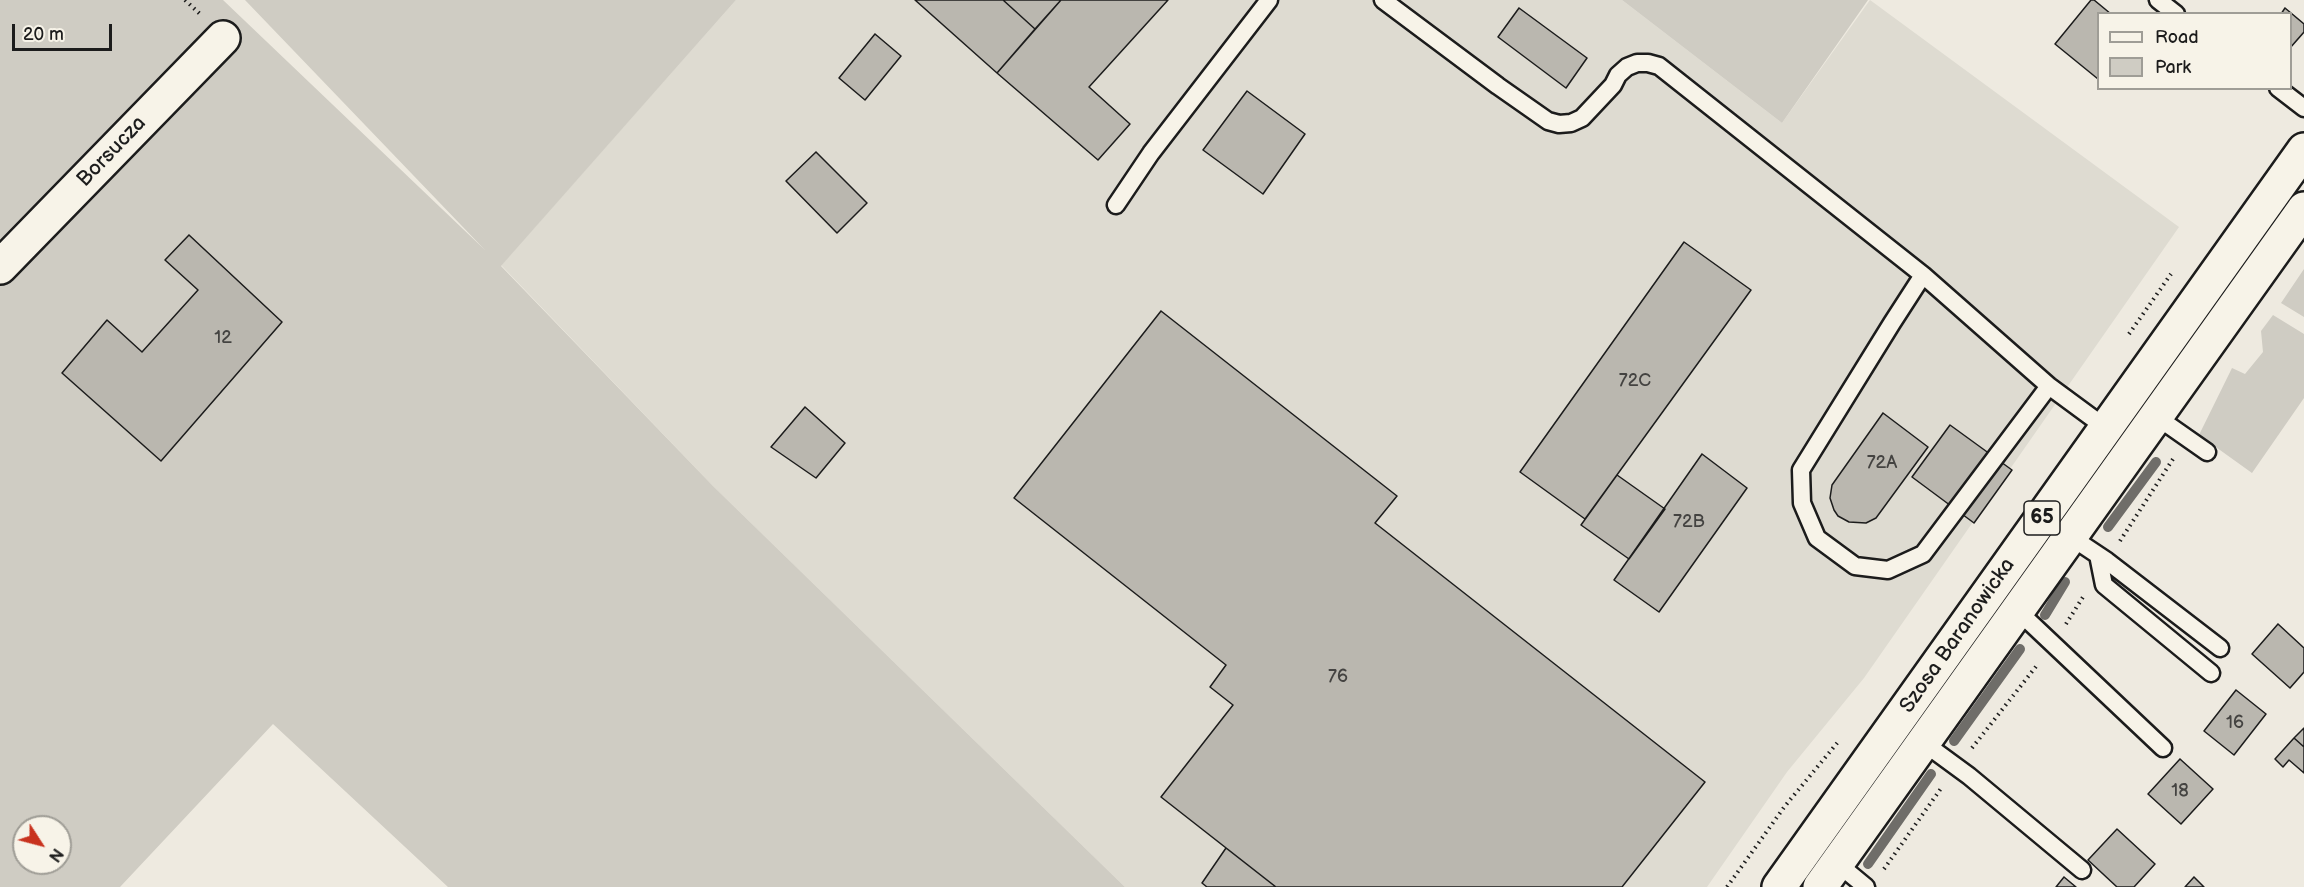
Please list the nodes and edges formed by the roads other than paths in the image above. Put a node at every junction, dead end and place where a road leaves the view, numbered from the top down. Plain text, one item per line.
1 (1269, 0) edge
2 (1383, 0) edge
3 (2158, 0) edge
4 (2173, 12) edge
5 (223, 38) dead end
6 (2281, 90) edge
7 (2304, 108) edge
8 (2304, 150) edge
9 (1116, 205) dead end
10 (2304, 209) edge
11 (0, 267) edge
12 (1923, 275) junction
13 (2187, 314) junction
14 (2215, 335) junction
15 (2049, 386) junction
16 (2152, 424) junction
17 (2106, 428) junction
18 (2207, 452) dead end
19 (2071, 537) junction
20 (2098, 555) junction
21 (2018, 611) junction
22 (1991, 648) junction
23 (2220, 648) dead end
24 (2211, 673) dead end
25 (1923, 743) junction
26 (2163, 748) dead end
27 (1871, 758) junction
28 (1898, 779) junction
29 (2082, 870) dead end
30 (1829, 875) edge
31 (1779, 887) edge
32 (1866, 887) edge

1 - 9 lane
2 - 12 lane
3 - 4 lane
5 - 11 main road, Borsucza
6 - 7 lane
8 - 13 main road, Szosa Baranowicka / 65
10 - 14 main road, Szosa Baranowicka / 65
12 - 15 lane
12 - 15 lane
13 - 14 main road
13 - 17 main road, Szosa Baranowicka / 65
14 - 16 main road, Szosa Baranowicka / 65
15 - 17 lane
16 - 17 main road
16 - 18 lane
16 - 19 main road, Szosa Baranowicka / 65
17 - 22 main road
17 - 27 main road, Szosa Baranowicka / 65
19 - 20 lane
19 - 21 main road, Szosa Baranowicka / 65
20 - 23 lane
20 - 24 lane
21 - 22 main road, Szosa Baranowicka / 65
21 - 26 lane
22 - 25 main road, Szosa Baranowicka / 65
25 - 28 main road, Szosa Baranowicka / 65
25 - 29 lane
27 - 28 main road
27 - 31 main road, Szosa Baranowicka / 65
28 - 30 main road, Szosa Baranowicka / 65
30 - 32 lane

